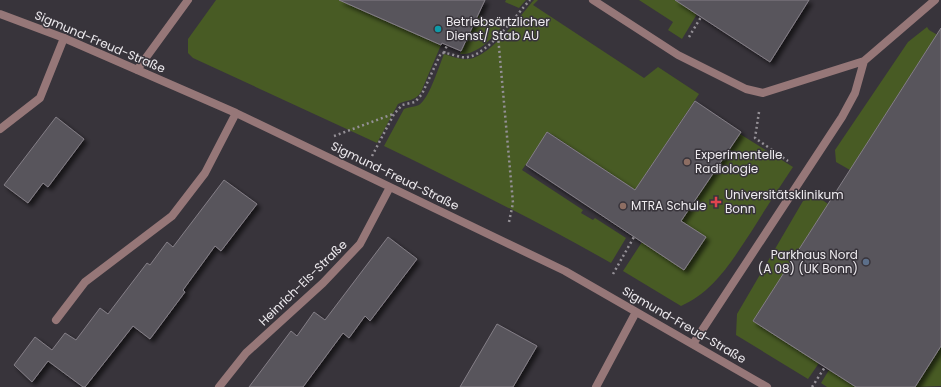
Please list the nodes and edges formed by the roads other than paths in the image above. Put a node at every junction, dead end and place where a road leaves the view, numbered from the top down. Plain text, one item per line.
1 (188, 0) edge
2 (593, 0) edge
3 (934, 0) edge
4 (0, 14) edge
5 (64, 38) junction
6 (864, 60) junction
7 (138, 70) junction
8 (236, 113) junction
9 (0, 129) edge
10 (390, 187) junction
11 (636, 312) junction
12 (56, 320) dead end
13 (693, 344) junction
14 (220, 387) edge
15 (596, 387) edge
16 (767, 387) edge

1 - 7 street
2 - 6 street
3 - 6 street
4 - 5 street, Sigmund-Freud-Straße
5 - 7 street, Sigmund-Freud-Straße
5 - 9 street
6 - 13 street
7 - 8 street, Sigmund-Freud-Straße
8 - 10 street, Sigmund-Freud-Straße
8 - 12 street
10 - 11 street, Sigmund-Freud-Straße
10 - 14 street, Heinrich-Els-Straße
11 - 13 street, Sigmund-Freud-Straße
11 - 15 street
13 - 16 street, Sigmund-Freud-Straße

